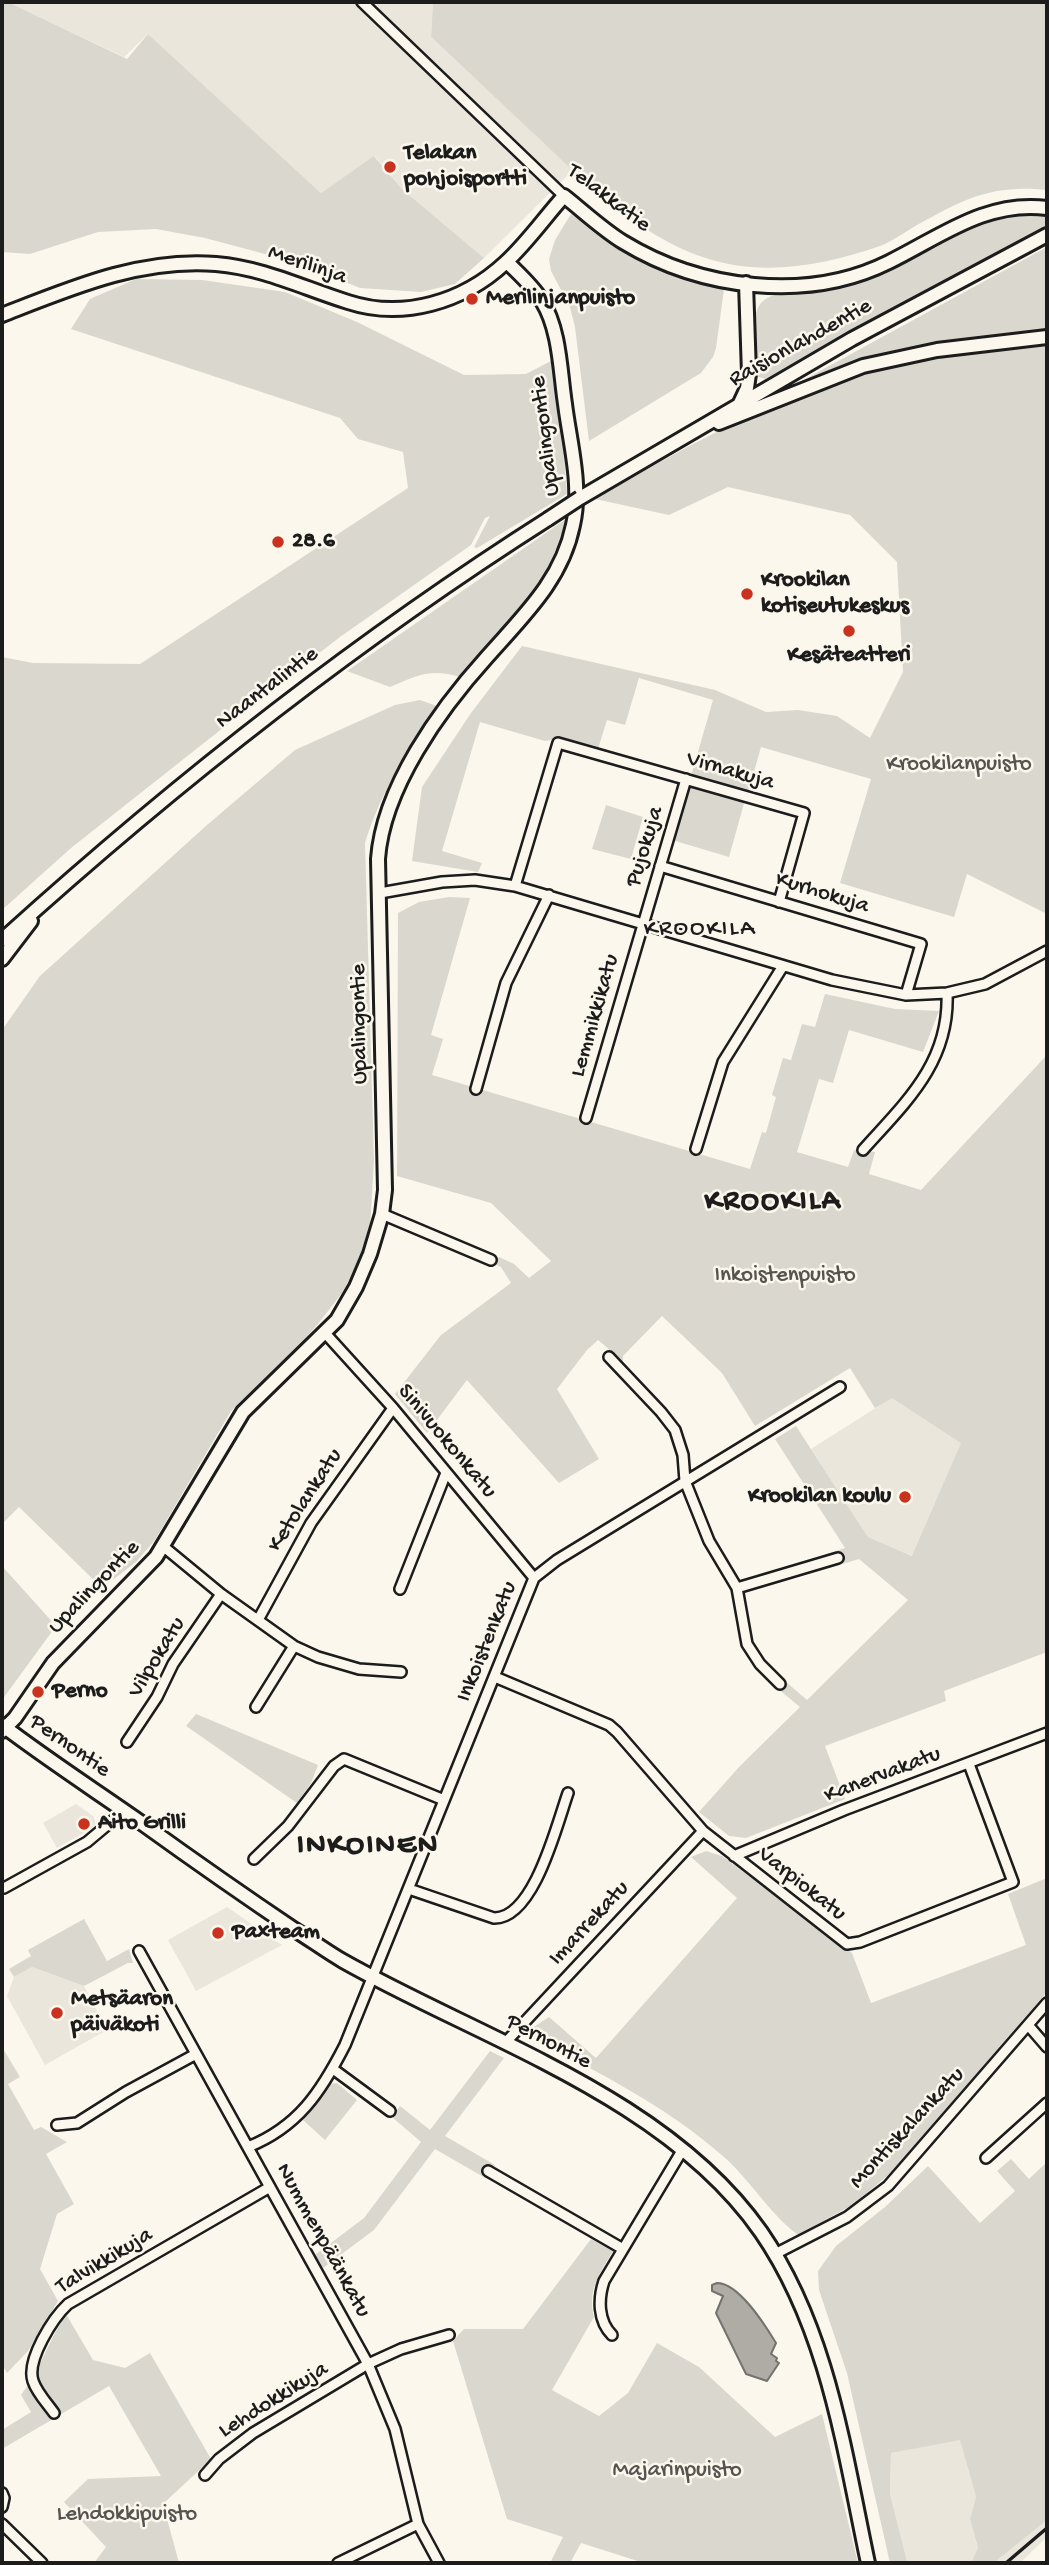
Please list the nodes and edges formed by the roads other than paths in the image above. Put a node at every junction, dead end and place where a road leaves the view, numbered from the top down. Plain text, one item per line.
1 (362, 2) edge
2 (564, 195) junction
3 (1047, 208) edge
4 (1044, 237) edge
5 (507, 262) junction
6 (746, 283) junction
7 (2, 315) edge
8 (1047, 337) edge
9 (740, 403) junction
10 (670, 443) junction
11 (580, 498) joint
12 (686, 779) junction
13 (660, 866) junction
14 (515, 886) junction
15 (380, 893) junction
16 (51, 895) junction
17 (549, 895) junction
18 (779, 902) junction
19 (643, 925) junction
20 (2, 940) edge
21 (1047, 951) edge
22 (2, 959) edge
23 (783, 966) junction
24 (947, 993) junction
25 (906, 995) junction
26 (476, 1089) dead end
27 (586, 1118) dead end
28 (696, 1149) dead end
29 (863, 1150) dead end
30 (382, 1214) junction
31 (491, 1260) dead end
32 (325, 1334) junction
33 (609, 1357) dead end
34 (840, 1387) dead end
35 (393, 1408) junction
36 (446, 1473) junction
37 (685, 1481) junction
38 (163, 1547) junction
39 (838, 1558) dead end
40 (534, 1578) junction
41 (737, 1588) junction
42 (400, 1590) dead end
43 (222, 1594) junction
44 (258, 1620) junction
45 (294, 1646) junction
46 (401, 1672) dead end
47 (495, 1677) junction
48 (780, 1684) dead end
49 (256, 1707) dead end
50 (3, 1728) edge
51 (1047, 1733) edge
52 (127, 1742) dead end
53 (969, 1764) junction
54 (568, 1793) dead end
55 (444, 1800) junction
56 (124, 1811) junction
57 (703, 1831) junction
58 (734, 1856) junction
59 (254, 1859) dead end
60 (4, 1888) dead end
61 (409, 1889) junction
62 (139, 1951) dead end
63 (373, 1978) junction
64 (1047, 2003) edge
65 (1028, 2025) junction
66 (505, 2043) junction
67 (1047, 2047) edge
68 (196, 2054) junction
69 (333, 2069) junction
70 (1047, 2103) edge
71 (390, 2111) dead end
72 (57, 2125) dead end
73 (248, 2147) junction
74 (683, 2149) junction
75 (986, 2158) dead end
76 (488, 2171) dead end
77 (270, 2187) junction
78 (623, 2249) junction
79 (775, 2254) junction
80 (449, 2335) dead end
81 (612, 2335) dead end
82 (368, 2364) junction
83 (54, 2413) dead end
84 (205, 2475) dead end
85 (2, 2493) edge
86 (2, 2507) edge
87 (2, 2524) edge
88 (418, 2524) junction
89 (42, 2563) edge
90 (338, 2563) edge
91 (439, 2563) edge
92 (869, 2563) edge

1 - 2 street, Telakkatie
2 - 5 street, Merilinja
2 - 6 street, Telakkatie
3 - 6 street, Telakkatie
4 - 9 street, Raisionlahdentie
5 - 7 street, Merilinja
5 - 15 street, Upalingontie
6 - 9 street
8 - 10 street
9 - 10 street, Raisionlahdentie
10 - 11 street, Raisionlahdentie
11 - 16 street, Naantalintie, bridge
12 - 13 street, Pujokuja
12 - 14 street, Virnakuja
12 - 18 street, Virnakuja
13 - 18 street, Kurhokuja
13 - 19 street, Pujokuja
14 - 15 street
14 - 17 street
15 - 30 street, Upalingontie
16 - 20 street, Naantalintie
16 - 22 street
17 - 19 street
17 - 26 street
18 - 25 street, Kurhokuja
19 - 23 street
19 - 27 street, Lemmikkikatu
21 - 24 street
23 - 25 street
23 - 28 street
24 - 25 street
24 - 29 street
30 - 31 street
30 - 32 street, Upalingontie
32 - 35 street, Sinivuokonkatu
32 - 38 street, Upalingontie
33 - 37 street
34 - 37 street, Inkoistenkatu
35 - 36 street, Sinivuokonkatu
35 - 44 street, Ketolankatu
36 - 40 street, Sinivuokonkatu
36 - 42 street
37 - 40 street, Inkoistenkatu
37 - 41 street
38 - 43 street
38 - 50 street, Upalingontie
39 - 41 street
40 - 47 street, Inkoistenkatu
41 - 48 street
43 - 44 street
43 - 52 street, Vilpokatu
44 - 45 street
45 - 46 street
45 - 49 street
47 - 55 street, Inkoistenkatu
47 - 57 street, Varpiokatu
50 - 56 street, Pernontie
51 - 53 street, Kanervakatu
53 - 58 street, Kanervakatu
53 - 58 street, Varpiokatu
54 - 61 street
55 - 59 street
55 - 61 street, Inkoistenkatu
56 - 60 street
56 - 63 street, Pernontie
57 - 58 street, Varpiokatu
57 - 66 street, Imarrekatu
61 - 63 street, Inkoistenkatu
62 - 68 street, Nummenpäänkatu
63 - 66 street, Pernontie
63 - 69 street, Inkoistenkatu
64 - 65 street, Montiskalankatu
65 - 67 street
65 - 79 street, Montiskalankatu
66 - 74 street, Pernontie
68 - 72 street
68 - 73 street, Nummenpäänkatu
69 - 71 street
69 - 73 street, Inkoistenkatu
70 - 75 street
73 - 77 street, Nummenpäänkatu
74 - 78 street
74 - 79 street, Pernontie
76 - 78 street
77 - 82 street, Nummenpäänkatu
77 - 83 street, Talvikkikuja
78 - 81 street
79 - 92 street, Pernontie
80 - 82 street, Lehdokkikuja
82 - 84 street, Lehdokkikuja
82 - 88 street, Nummenpäänkatu
85 - 86 street
87 - 89 street
88 - 90 street
88 - 91 street, Nummenpäänkatu

